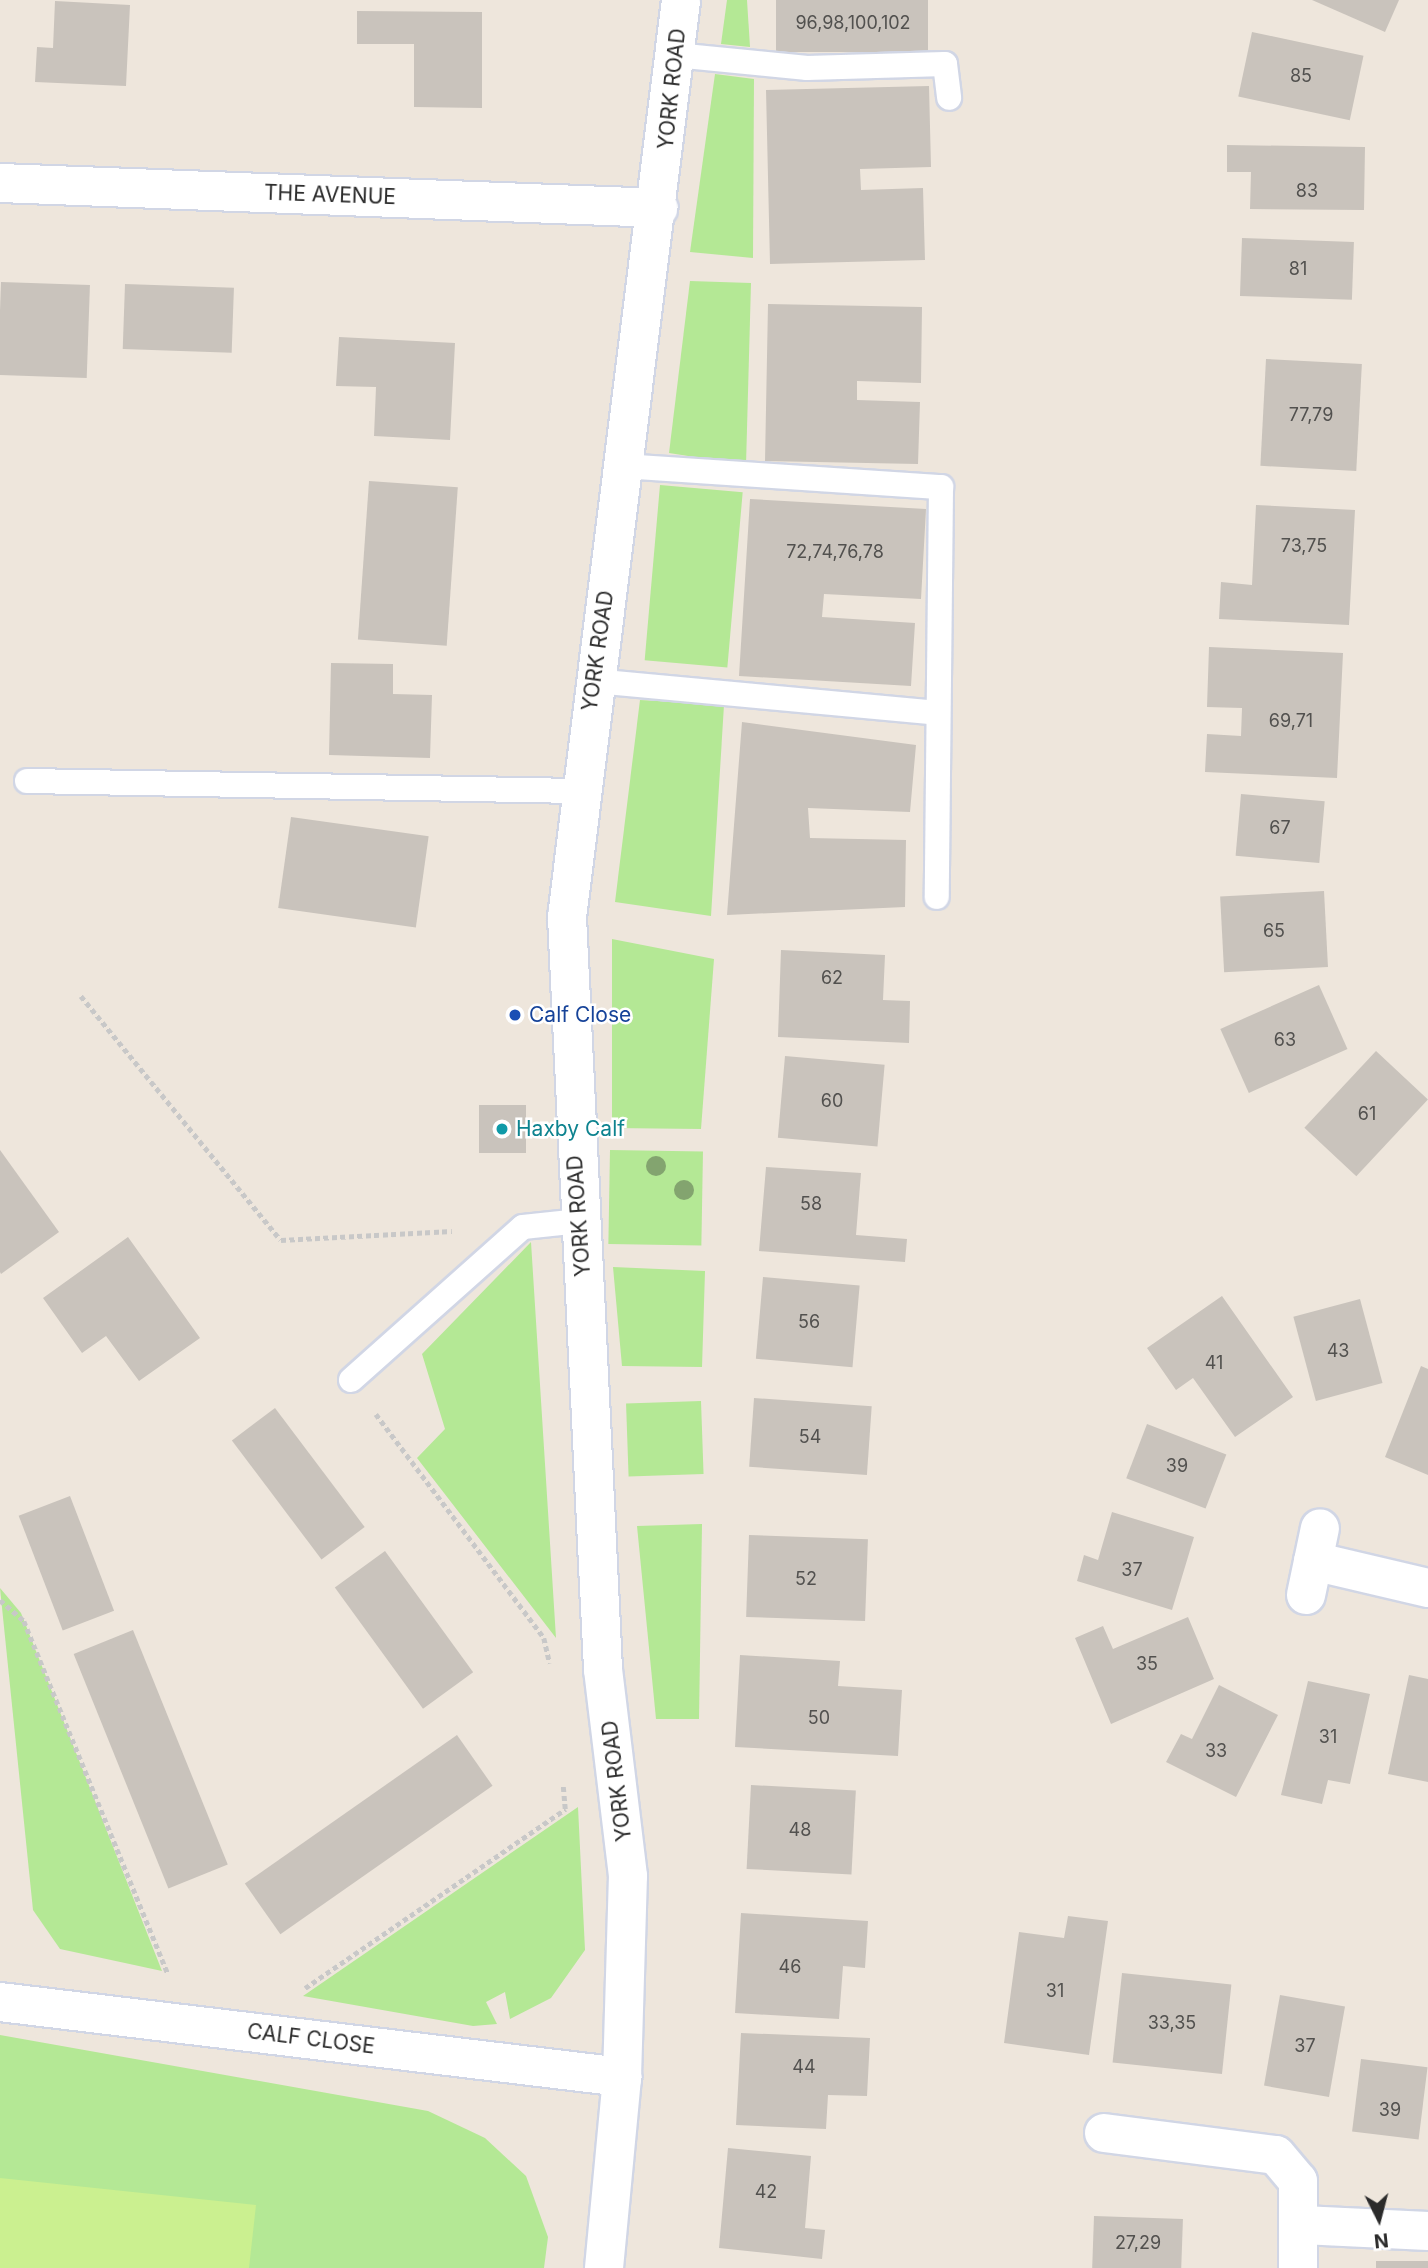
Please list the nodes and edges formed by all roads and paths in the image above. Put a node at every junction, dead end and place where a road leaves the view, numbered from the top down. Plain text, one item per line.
1 (681, 0) edge
2 (675, 55) junction
3 (949, 98) dead end
4 (0, 183) edge
5 (659, 208) junction
6 (624, 466) junction
7 (594, 681) junction
8 (937, 713) junction
9 (27, 781) dead end
10 (580, 791) junction
11 (937, 897) dead end
12 (81, 996) dead end
13 (580, 1221) junction
14 (523, 1227) junction
15 (351, 1380) joint
16 (1313, 1561) dead end
17 (1428, 1588) edge
18 (0, 1600) edge
19 (603, 1669) junction
20 (562, 1769) dead end
21 (0, 2002) edge
22 (170, 2022) junction
23 (290, 2037) junction
24 (622, 2077) junction
25 (1104, 2133) dead end
26 (1302, 2225) junction
27 (1428, 2231) edge
28 (604, 2268) edge
29 (1298, 2268) edge

1 - 2 street, YORK ROAD
2 - 3 lane
2 - 5 street, YORK ROAD
4 - 5 street, THE AVENUE
5 - 6 street, YORK ROAD
6 - 7 street, YORK ROAD
6 - 8 lane
7 - 8 lane
7 - 10 street, YORK ROAD
8 - 11 lane
9 - 10 lane
10 - 13 street, YORK ROAD
12 - 14 path
13 - 14 lane
13 - 19 street, YORK ROAD
14 - 15 lane
15 - 19 path
16 - 17 street
18 - 22 path
19 - 24 street, YORK ROAD
20 - 23 path
21 - 22 street, CALF CLOSE
22 - 23 street, CALF CLOSE
23 - 24 street, CALF CLOSE
24 - 28 street, YORK ROAD
25 - 26 street
26 - 27 street
26 - 29 street

